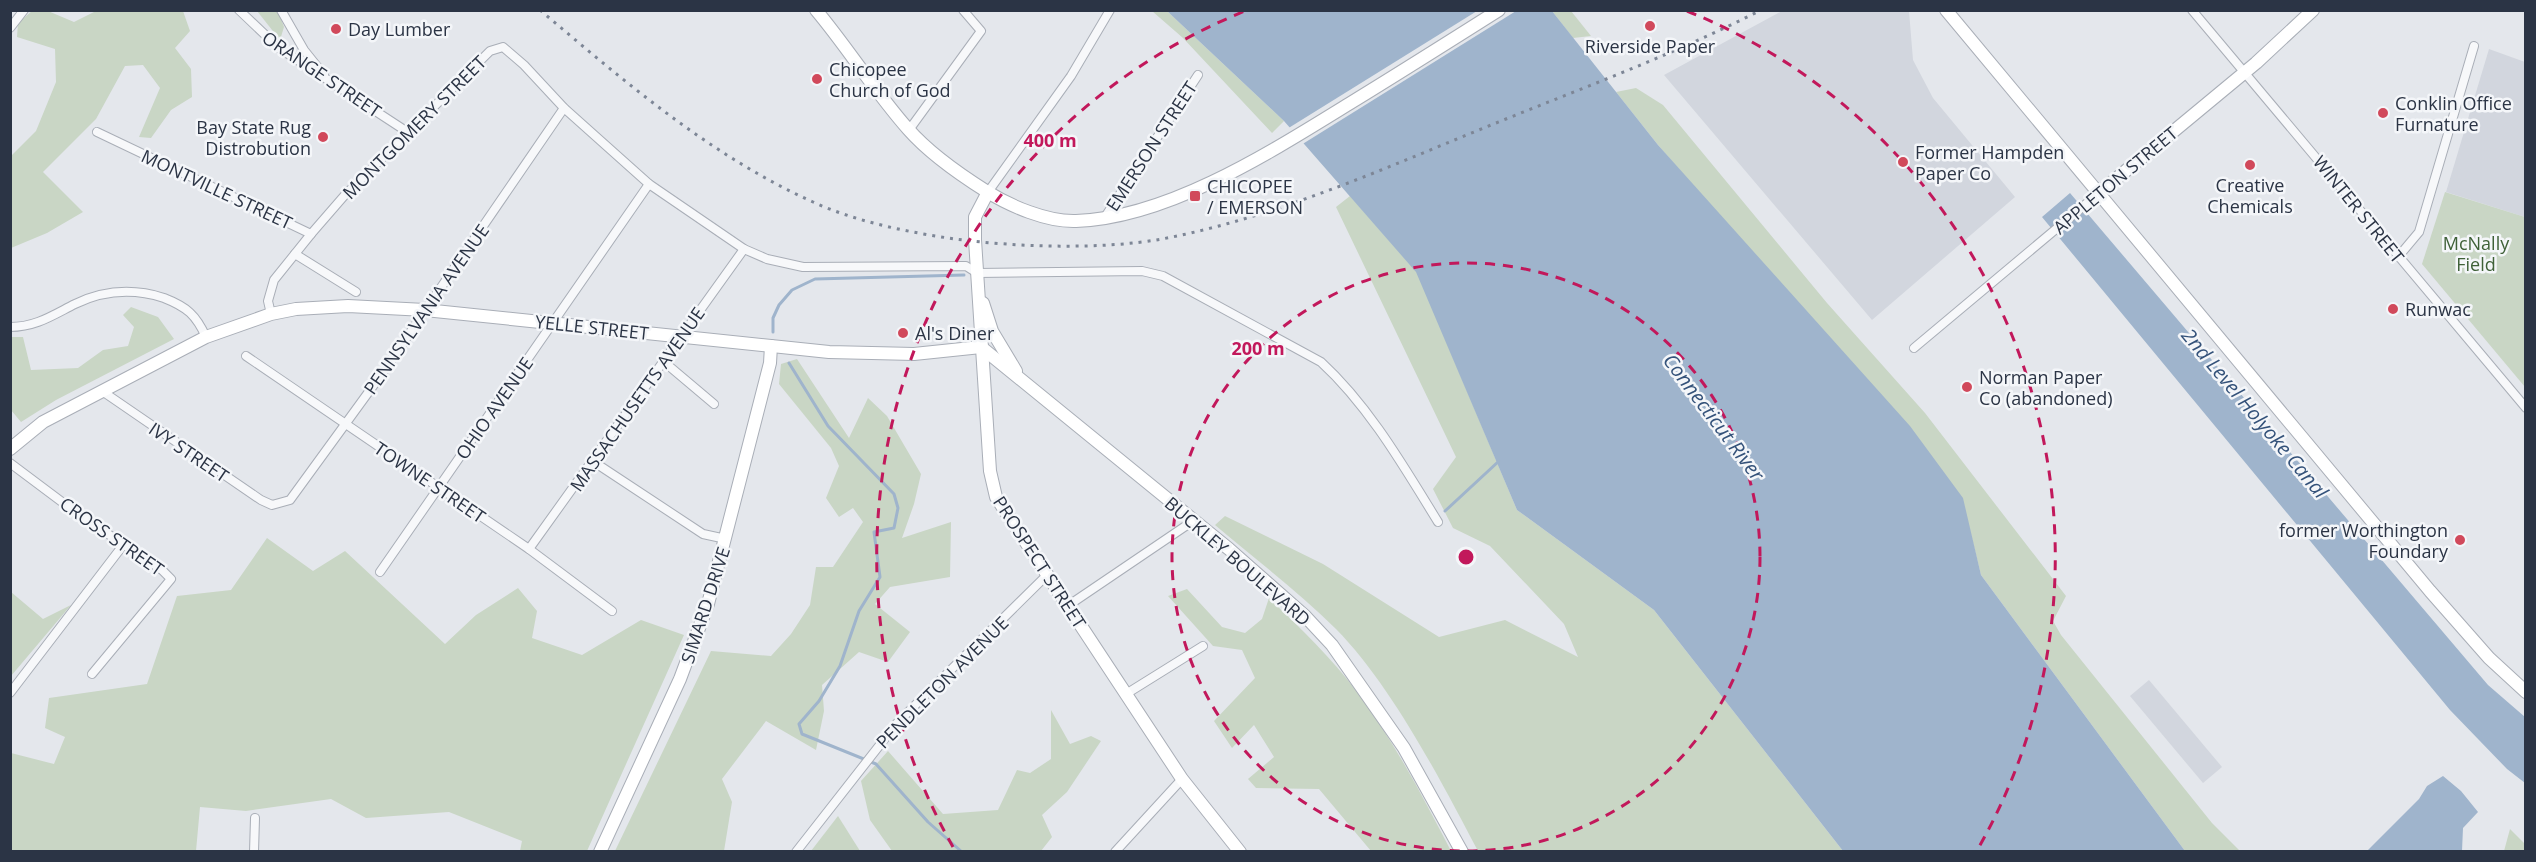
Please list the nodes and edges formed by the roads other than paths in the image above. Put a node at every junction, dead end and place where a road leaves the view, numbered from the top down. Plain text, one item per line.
1 (24, 10) edge
2 (239, 10) edge
3 (281, 10) edge
4 (816, 10) edge
5 (963, 10) edge
6 (1110, 10) edge
7 (1498, 10) edge
8 (1946, 10) edge
9 (2192, 10) edge
10 (2313, 10) edge
11 (972, 14) edge
12 (10, 28) edge
13 (2474, 46) dead end
14 (2245, 71) junction
15 (1198, 75) dead end
16 (327, 80) junction
17 (564, 108) junction
18 (909, 130) junction
19 (98, 132) dead end
20 (409, 133) junction
21 (649, 184) junction
22 (988, 192) junction
23 (2094, 196) junction
24 (1105, 218) junction
25 (311, 234) junction
26 (744, 249) junction
27 (295, 254) junction
28 (2398, 257) junction
29 (977, 273) junction
30 (978, 288) junction
31 (356, 292) dead end
32 (425, 310) junction
33 (271, 314) junction
34 (553, 323) junction
35 (10, 327) edge
36 (682, 336) junction
37 (206, 337) junction
38 (771, 346) junction
39 (981, 347) junction
40 (1914, 348) dead end
41 (246, 356) dead end
42 (663, 361) junction
43 (1025, 384) junction
44 (102, 391) junction
45 (714, 404) dead end
46 (2526, 408) edge
47 (345, 425) junction
48 (10, 449) edge
49 (594, 462) junction
50 (10, 463) edge
51 (438, 487) junction
52 (280, 504) joint
53 (1193, 521) junction
54 (1438, 522) dead end
55 (726, 539) junction
56 (124, 544) junction
57 (529, 549) junction
58 (380, 572) dead end
59 (1048, 574) junction
60 (1069, 605) junction
61 (612, 611) dead end
62 (1203, 646) dead end
63 (92, 674) dead end
64 (2526, 692) edge
65 (10, 693) edge
66 (1126, 694) junction
67 (1182, 779) junction
68 (255, 818) dead end
69 (254, 852) edge
70 (600, 852) edge
71 (796, 852) edge
72 (1115, 852) edge
73 (1240, 852) edge
74 (1462, 852) edge

1 - 12 street
2 - 16 street, ORANGE STREET
3 - 16 street
4 - 18 main road
5 - 11 street
6 - 22 street
7 - 24 main road
8 - 23 main road
9 - 14 street, WINTER STREET
10 - 14 main road, APPLETON STREET
11 - 18 street
13 - 28 street
14 - 23 main road, APPLETON STREET
14 - 28 street, WINTER STREET
15 - 24 street, EMERSON STREET
16 - 20 street, ORANGE STREET
17 - 20 street, MONTGOMERY STREET
17 - 21 street, MONTGOMERY STREET
17 - 32 street, PENNSYLVANIA AVENUE
18 - 22 main road
19 - 25 street, MONTVILLE STREET
20 - 25 street, MONTGOMERY STREET
21 - 26 street, MONTGOMERY STREET
21 - 34 street, OHIO AVENUE
22 - 24 main road
22 - 29 main road, PROSPECT STREET
23 - 40 street, APPLETON STREET
23 - 64 main road
25 - 27 street, MONTGOMERY STREET
26 - 29 street, MONTGOMERY STREET
26 - 36 street, MASSACHUSETTS AVENUE
27 - 31 street
27 - 33 street, MONTGOMERY STREET
28 - 46 street, WINTER STREET
29 - 30 main road, PROSPECT STREET
29 - 54 street, MONTGOMERY STREET
30 - 39 main road, PROSPECT STREET
30 - 43 main road
32 - 33 main road, YELLE STREET
32 - 34 main road, YELLE STREET
32 - 47 street, PENNSYLVANIA AVENUE
33 - 37 main road, YELLE STREET
34 - 36 main road, YELLE STREET
34 - 51 street, OHIO AVENUE
35 - 37 street
36 - 38 main road, YELLE STREET
36 - 42 street, MASSACHUSETTS AVENUE
37 - 44 main road
38 - 39 main road, YELLE STREET
38 - 55 main road, SIMARD DRIVE
39 - 43 main road, BUCKLEY BOULEVARD
39 - 59 main road, PROSPECT STREET
41 - 47 street, TOWNE STREET
42 - 45 street
42 - 49 street, MASSACHUSETTS AVENUE
43 - 53 main road, BUCKLEY BOULEVARD
44 - 48 main road
44 - 52 street, IVY STREET
47 - 51 street, TOWNE STREET
47 - 52 street, PENNSYLVANIA AVENUE
49 - 55 street
49 - 57 street, MASSACHUSETTS AVENUE
50 - 56 street, CROSS STREET
51 - 57 street, TOWNE STREET
51 - 58 street, OHIO AVENUE
53 - 60 street
53 - 74 main road, BUCKLEY BOULEVARD
55 - 70 main road, SIMARD DRIVE
56 - 63 street, CROSS STREET
56 - 65 street
57 - 61 street, TOWNE STREET
59 - 60 main road, PROSPECT STREET
59 - 71 street, PENDLETON AVENUE
60 - 66 main road, PROSPECT STREET
62 - 66 street
66 - 67 main road, PROSPECT STREET
67 - 72 street
67 - 73 main road, PROSPECT STREET
68 - 69 street

